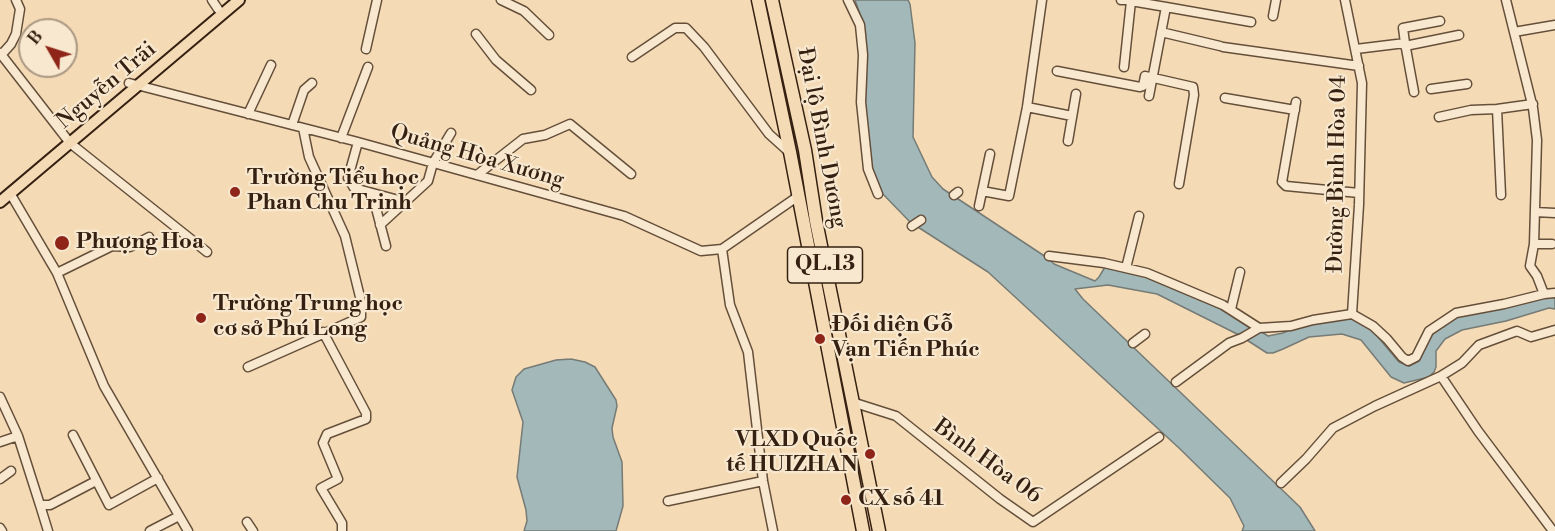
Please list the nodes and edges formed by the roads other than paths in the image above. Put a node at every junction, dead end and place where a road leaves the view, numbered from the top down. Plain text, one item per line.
1 (16, 0) edge
2 (229, 0) edge
3 (239, 0) edge
4 (377, 0) edge
5 (501, 0) edge
6 (758, 0) edge
7 (772, 0) edge
8 (848, 0) edge
9 (1042, 0) edge
10 (1120, 0) edge
11 (1276, 0) edge
12 (1345, 0) edge
13 (1506, 0) edge
14 (1131, 1) edge
15 (215, 4) edge
16 (1166, 7) junction
17 (1273, 16) dead end
18 (1440, 21) dead end
19 (1251, 22) dead end
20 (1555, 25) edge
21 (1161, 32) junction
22 (1514, 32) junction
23 (476, 34) dead end
24 (1459, 34) dead end
25 (549, 35) dead end
26 (1405, 44) junction
27 (366, 49) dead end
28 (1356, 49) junction
29 (2, 54) edge
30 (632, 57) dead end
31 (271, 65) dead end
32 (1359, 66) junction
33 (368, 67) dead end
34 (1124, 67) dead end
35 (1057, 72) dead end
36 (1153, 77) junction
37 (312, 83) dead end
38 (133, 84) junction
39 (1467, 84) dead end
40 (1431, 89) dead end
41 (531, 90) dead end
42 (1413, 92) dead end
43 (1076, 94) dead end
44 (1149, 96) dead end
45 (1225, 98) dead end
46 (1533, 104) junction
47 (1027, 107) junction
48 (1497, 109) junction
49 (248, 114) junction
50 (1072, 116) junction
51 (1439, 117) dead end
52 (292, 125) junction
53 (303, 128) junction
54 (451, 132) dead end
55 (341, 138) junction
56 (67, 140) junction
57 (1068, 141) dead end
58 (358, 142) junction
59 (805, 150) junction
60 (790, 152) junction
61 (990, 154) dead end
62 (433, 163) junction
63 (631, 174) dead end
64 (477, 175) junction
65 (1179, 184) dead end
66 (982, 191) junction
67 (5, 193) edge
68 (372, 193) junction
69 (1359, 193) junction
70 (878, 194) dead end
71 (1501, 195) dead end
72 (797, 197) junction
73 (0, 202) edge
74 (406, 202) junction
75 (979, 206) dead end
76 (1535, 212) junction
77 (1555, 213) edge
78 (1139, 216) dead end
79 (921, 220) dead end
80 (380, 225) junction
81 (912, 226) dead end
82 (149, 237) dead end
83 (1534, 244) junction
84 (1552, 244) dead end
85 (386, 246) dead end
86 (722, 249) junction
87 (207, 252) dead end
88 (1049, 256) dead end
89 (1126, 268) junction
90 (1240, 272) dead end
91 (57, 273) junction
92 (1555, 293) edge
93 (1544, 294) junction
94 (1232, 309) junction
95 (1352, 314) junction
96 (1259, 328) junction
97 (1555, 330) edge
98 (323, 332) junction
99 (1145, 334) dead end
100 (1133, 343) dead end
101 (248, 367) dead end
102 (1441, 376) junction
103 (1176, 382) dead end
104 (0, 397) edge
105 (852, 402) junction
106 (856, 421) junction
107 (842, 424) junction
108 (73, 435) dead end
109 (18, 436) junction
110 (1157, 438) dead end
111 (0, 442) edge
112 (11, 471) dead end
113 (158, 478) junction
114 (0, 479) edge
115 (763, 481) junction
116 (96, 482) junction
117 (1281, 483) dead end
118 (668, 501) dead end
119 (40, 505) junction
120 (179, 516) junction
121 (247, 522) dead end
122 (48, 531) edge
123 (150, 531) edge
124 (188, 531) edge
125 (253, 531) edge
126 (342, 531) edge
127 (773, 531) edge
128 (863, 531) edge
129 (879, 531) edge
130 (1553, 531) edge

1 - 29 street
2 - 15 main road, Nguyễn Trãi
3 - 38 main road, Nguyễn Trãi
4 - 27 street
5 - 25 street
6 - 60 highway, Đại lộ Bình Dương / QL.13
7 - 59 highway, Đại lộ Bình Dương / QL.13
8 - 70 street
9 - 47 street
10 - 14 street
11 - 17 street
12 - 28 street, Đường Bình Hòa 04
13 - 22 street
14 - 16 street
14 - 34 street
15 - 38 main road, Nguyễn Trãi
16 - 19 street
16 - 21 street
18 - 26 street
20 - 22 street
21 - 32 street
21 - 36 street
22 - 46 street
23 - 41 street
24 - 26 street
26 - 28 street
26 - 42 street
28 - 32 street, Đường Bình Hòa 04
29 - 56 street
30 - 60 street
31 - 49 street
32 - 69 street, Đường Bình Hòa 04
33 - 55 street
35 - 36 street
36 - 44 street
36 - 65 street
37 - 52 street
38 - 49 street, Quảng Hòa Xương
38 - 56 main road, Nguyễn Trãi
39 - 40 street
43 - 50 street
45 - 69 street
46 - 48 street
46 - 76 street
47 - 50 street
47 - 66 street
48 - 51 street
48 - 71 street
49 - 52 street, Quảng Hòa Xương
50 - 57 street
52 - 53 street, Quảng Hòa Xương
53 - 55 street, Quảng Hòa Xương
53 - 98 street
54 - 62 street
55 - 58 street, Quảng Hòa Xương
56 - 67 main road, Nguyễn Trãi
56 - 87 street
58 - 62 street, Quảng Hòa Xương
58 - 68 street
59 - 60 highway
59 - 105 highway, Đại lộ Bình Dương / QL.13
60 - 72 highway, Đại lộ Bình Dương / QL.13
61 - 66 street
62 - 64 street, Quảng Hòa Xương
62 - 74 street
63 - 64 street
64 - 86 street, Quảng Hòa Xương
66 - 75 street
67 - 73 main road, Nguyễn Trãi
67 - 91 street
68 - 74 street
68 - 80 street
69 - 95 street, Đường Bình Hòa 04
72 - 86 street
72 - 107 highway, Đại lộ Bình Dương / QL.13
74 - 80 street
76 - 77 street
76 - 83 street
78 - 89 street
79 - 81 street
80 - 85 street
82 - 91 street
83 - 84 street
83 - 93 street
86 - 115 street
88 - 89 street
89 - 94 street
90 - 94 street
91 - 113 street
92 - 93 street
93 - 95 street
94 - 96 street
95 - 96 street
96 - 103 street
97 - 102 street
98 - 101 street
98 - 126 street
99 - 100 street
102 - 117 street
102 - 130 street
104 - 109 street
105 - 106 highway, Đại lộ Bình Dương / QL.13
105 - 110 street, Bình Hòa 06
106 - 107 highway
106 - 129 highway, Đại lộ Bình Dương / QL.13
107 - 128 highway, Đại lộ Bình Dương / QL.13
108 - 116 street
109 - 111 street
109 - 119 street
112 - 114 street
113 - 116 street
113 - 120 street
115 - 118 street
115 - 127 street
116 - 119 street
119 - 122 street
120 - 123 street
120 - 124 street
121 - 125 street

